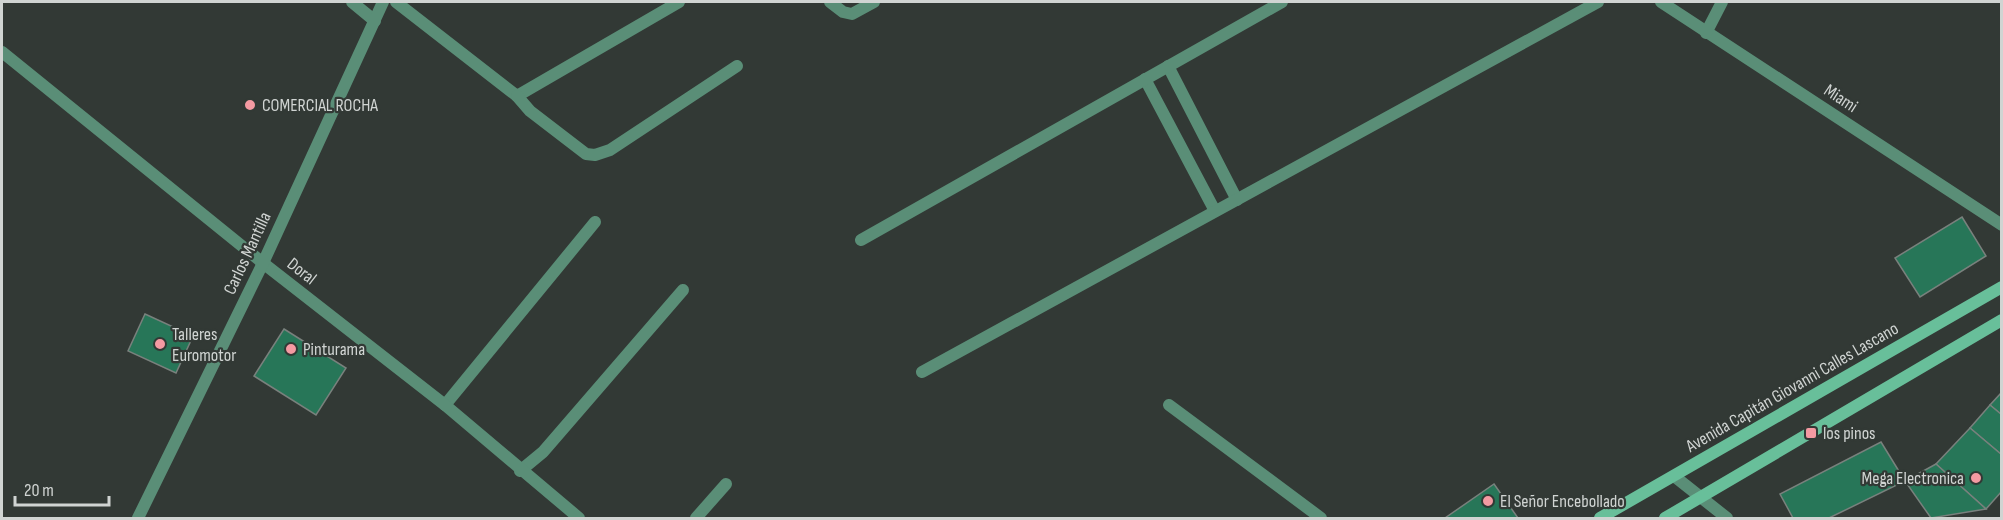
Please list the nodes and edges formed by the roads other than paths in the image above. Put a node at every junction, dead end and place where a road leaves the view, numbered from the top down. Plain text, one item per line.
1 (352, 2) edge
2 (383, 2) edge
3 (396, 2) edge
4 (679, 2) edge
5 (830, 2) edge
6 (874, 2) edge
7 (1282, 2) edge
8 (1598, 2) edge
9 (1661, 2) edge
10 (1722, 2) edge
11 (375, 21) junction
12 (1706, 33) junction
13 (2, 52) edge
14 (737, 66) dead end
15 (1167, 66) junction
16 (1145, 79) junction
17 (517, 96) junction
18 (1237, 200) junction
19 (1215, 211) junction
20 (595, 222) dead end
21 (2001, 225) edge
22 (861, 240) dead end
23 (263, 263) junction
24 (2001, 287) edge
25 (683, 290) dead end
26 (2001, 322) edge
27 (922, 372) dead end
28 (445, 405) junction
29 (1169, 405) dead end
30 (520, 471) junction
31 (1674, 476) junction
32 (726, 484) dead end
33 (1701, 498) junction
34 (138, 519) edge
35 (579, 519) edge
36 (696, 519) edge
37 (1321, 519) edge
38 (1600, 519) edge
39 (1665, 519) edge
40 (1726, 519) edge

1 - 11 street
2 - 11 street, Carlos Mantilla
3 - 17 street
4 - 17 street
5 - 6 street
7 - 15 street
8 - 18 street
9 - 12 street, Miami
10 - 12 street
11 - 23 street, Carlos Mantilla
12 - 21 street, Miami
13 - 23 street, Doral
14 - 17 street
15 - 16 street
15 - 18 street
16 - 19 street
16 - 22 street
18 - 19 street
19 - 27 street
20 - 28 street
23 - 28 street, Doral
23 - 34 street, Carlos Mantilla
24 - 31 main road, Avenida Capitán Giovanni Calles Lascano
25 - 30 street
26 - 33 main road
28 - 30 street, Doral
29 - 37 street
30 - 35 street, Doral
31 - 33 street
31 - 38 main road, Avenida Capitán Giovanni Calles Lascano
32 - 36 street
33 - 39 main road
33 - 40 street

